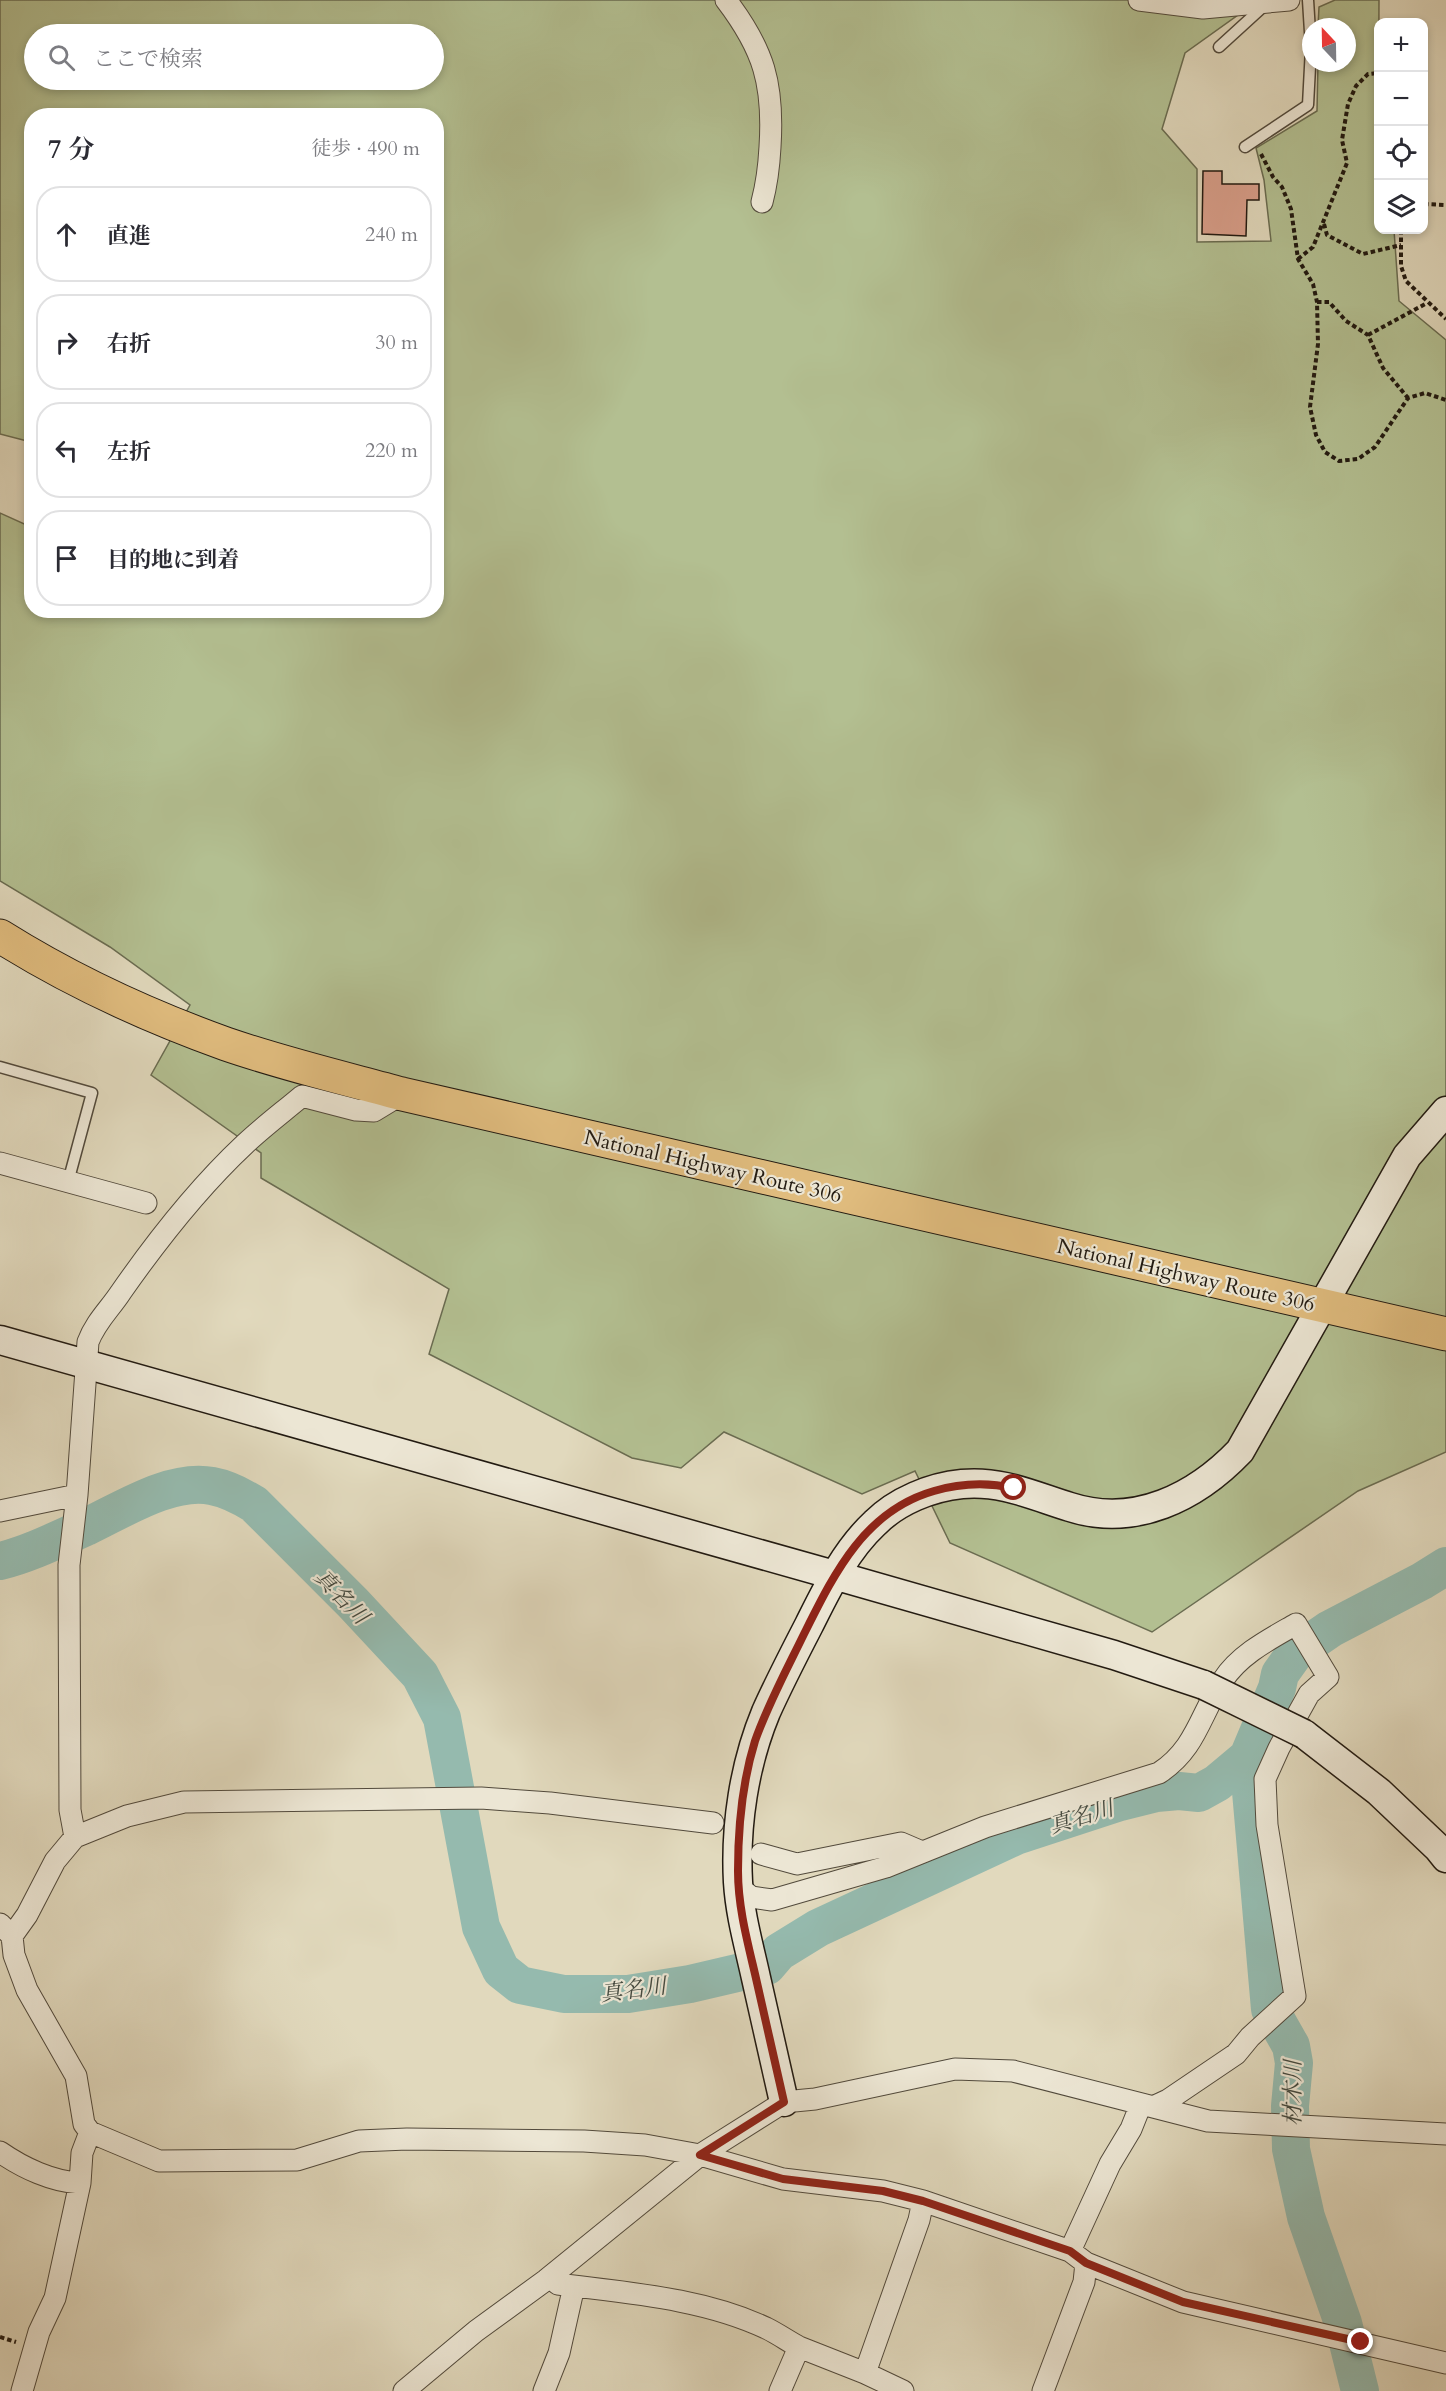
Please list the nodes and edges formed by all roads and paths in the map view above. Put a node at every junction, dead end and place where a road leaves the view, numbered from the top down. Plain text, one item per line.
1 (726, 0) edge
2 (1139, 0) edge
3 (1289, 0) edge
4 (1308, 0) edge
5 (1267, 3) junction
6 (1309, 18) edge
7 (1219, 47) dead end
8 (1310, 72) edge
9 (1374, 74) edge
10 (1245, 147) dead end
11 (1261, 154) dead end
12 (762, 202) dead end
13 (1428, 204) edge
14 (1446, 205) edge
15 (1323, 222) junction
16 (1401, 234) edge
17 (1401, 245) junction
18 (1298, 259) junction
19 (1317, 302) junction
20 (1427, 303) junction
21 (1446, 319) edge
22 (1368, 335) junction
23 (1408, 398) junction
24 (1446, 399) edge
25 (0, 936) edge
26 (0, 1067) edge
27 (402, 1094) junction
28 (1446, 1111) edge
29 (0, 1162) edge
30 (69, 1182) junction
31 (146, 1203) dead end
32 (1323, 1306) junction
33 (1446, 1334) edge
34 (0, 1340) edge
35 (87, 1365) junction
36 (76, 1501) junction
37 (0, 1511) edge
38 (834, 1575) junction
39 (713, 1823) dead end
40 (75, 1837) junction
41 (922, 1852) junction
42 (761, 1854) dead end
43 (1446, 1858) edge
44 (738, 1881) junction
45 (6, 1944) edge
46 (784, 2102) junction
47 (1147, 2106) junction
48 (90, 2132) junction
49 (1446, 2134) edge
50 (0, 2152) edge
51 (700, 2155) junction
52 (80, 2183) junction
53 (923, 2201) junction
54 (1078, 2257) junction
55 (550, 2277) junction
56 (574, 2286) junction
57 (799, 2347) junction
58 (1446, 2363) edge
59 (865, 2373) junction
60 (22, 2391) edge
61 (404, 2391) edge
62 (544, 2391) edge
63 (780, 2391) edge
64 (903, 2391) edge
65 (1043, 2391) edge

1 - 12 street
2 - 5 street
3 - 5 street
4 - 6 lane
5 - 7 lane
8 - 10 lane
9 - 15 path
11 - 18 path
13 - 14 path
15 - 17 path
15 - 18 path
16 - 17 path
17 - 20 path
18 - 19 path
19 - 22 path
19 - 23 path
20 - 21 path
20 - 22 path
22 - 23 path
23 - 24 path
25 - 27 highway, National Highway Route 306
26 - 30 lane
27 - 32 highway, National Highway Route 306
27 - 35 street
28 - 32 street
29 - 30 street
30 - 31 street
32 - 33 highway, National Highway Route 306
32 - 38 street
34 - 35 street
35 - 36 street
35 - 38 street
36 - 37 street
36 - 40 street
38 - 43 street, bridge
38 - 44 street
39 - 40 street
40 - 45 street
41 - 42 street
41 - 44 street
41 - 47 street
44 - 46 street
45 - 48 street
46 - 47 street
46 - 51 street
47 - 49 street
47 - 54 street
48 - 51 street
48 - 52 street
50 - 52 street
51 - 53 street
51 - 55 street
52 - 60 street
53 - 54 street
53 - 59 street
54 - 58 street
54 - 65 street
55 - 56 street
55 - 61 street
56 - 57 street
56 - 62 street
57 - 59 street
57 - 63 street
59 - 64 street

